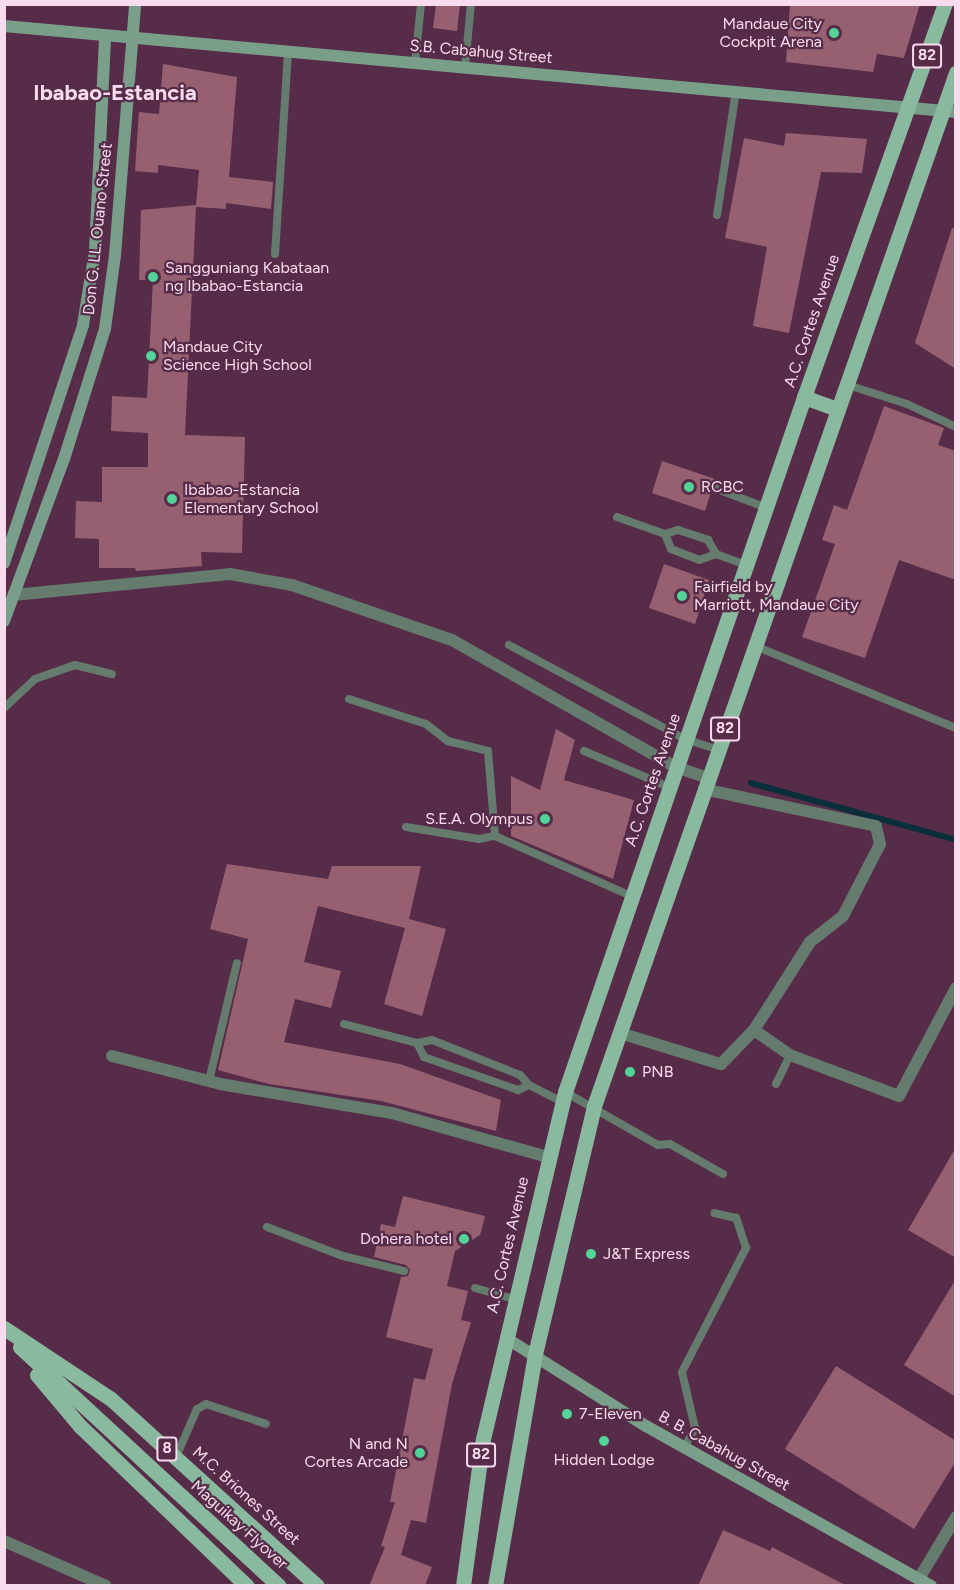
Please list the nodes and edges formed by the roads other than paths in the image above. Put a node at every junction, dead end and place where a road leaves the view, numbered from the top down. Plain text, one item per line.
1 (135, 4) edge
2 (421, 4) edge
3 (471, 4) edge
4 (945, 4) edge
5 (4, 26) edge
6 (105, 38) junction
7 (132, 39) junction
8 (288, 51) junction
9 (415, 63) junction
10 (465, 67) junction
11 (956, 73) edge
12 (736, 91) junction
13 (908, 107) junction
14 (949, 112) edge
15 (717, 214) dead end
16 (95, 251) junction
17 (275, 254) dead end
18 (115, 255) junction
19 (845, 384) junction
20 (804, 397) junction
21 (837, 409) junction
22 (956, 427) edge
23 (717, 489) dead end
24 (27, 498) junction
25 (46, 507) junction
26 (767, 508) junction
27 (617, 518) dead end
28 (665, 534) junction
29 (716, 554) junction
30 (4, 563) edge
31 (747, 564) junction
32 (13, 595) junction
33 (4, 621) edge
34 (509, 645) dead end
35 (755, 646) junction
36 (112, 674) dead end
37 (349, 699) dead end
38 (4, 708) edge
39 (956, 728) edge
40 (685, 739) junction
41 (718, 750) junction
42 (584, 751) dead end
43 (676, 767) junction
44 (706, 784) junction
45 (669, 787) junction
46 (406, 827) dead end
47 (495, 836) junction
48 (633, 897) junction
49 (237, 963) dead end
50 (956, 988) edge
51 (344, 1024) dead end
52 (753, 1030) junction
53 (620, 1033) junction
54 (417, 1042) junction
55 (790, 1055) junction
56 (112, 1056) dead end
57 (493, 1064) junction
58 (488, 1080) junction
59 (209, 1081) junction
60 (776, 1084) dead end
61 (529, 1085) junction
62 (564, 1097) junction
63 (594, 1106) junction
64 (547, 1157) junction
65 (723, 1174) dead end
66 (715, 1213) dead end
67 (267, 1227) dead end
68 (404, 1271) dead end
69 (475, 1288) dead end
70 (514, 1299) junction
71 (4, 1332) edge
72 (506, 1338) junction
73 (535, 1354) junction
74 (266, 1424) dead end
75 (684, 1448) junction
76 (176, 1457) junction
77 (956, 1517) edge
78 (4, 1541) edge
79 (920, 1577) junction
80 (462, 1582) edge
81 (106, 1586) edge
82 (247, 1586) edge
83 (279, 1586) edge
84 (317, 1586) edge
85 (495, 1586) edge
86 (930, 1586) edge

1 - 7 street, Don G. LL. Ouano Street
2 - 9 lane
3 - 10 lane
4 - 13 main road, A.C. Cortes Avenue / 82
5 - 6 street, S.B. Cabahug Street
6 - 7 street, S.B. Cabahug Street
6 - 16 street, Don G. LL. Ouano Street
7 - 8 street, S.B. Cabahug Street
7 - 18 street, Don G. LL. Ouano Street
8 - 9 street, S.B. Cabahug Street
8 - 17 lane
9 - 10 street, S.B. Cabahug Street
10 - 12 street, S.B. Cabahug Street
11 - 14 main road, 82
12 - 13 street, S.B. Cabahug Street
12 - 15 lane
13 - 14 street, S.B. Cabahug Street
13 - 20 main road, A.C. Cortes Avenue / 82
14 - 19 main road, 82
16 - 18 street
16 - 24 street, Don G. LL. Ouano Street
18 - 25 street, Don G. LL. Ouano Street
19 - 21 main road, 82
19 - 22 lane
20 - 21 main road
20 - 26 main road, A.C. Cortes Avenue / 82
21 - 35 main road, 82
23 - 26 lane
24 - 25 street
24 - 30 street, Don G. LL. Ouano Street
25 - 32 street, Don G. LL. Ouano Street
26 - 31 main road, A.C. Cortes Avenue / 82
27 - 28 lane
28 - 29 lane
28 - 29 lane
29 - 31 lane
31 - 40 main road, A.C. Cortes Avenue / 82
32 - 33 street, Don G. LL. Ouano Street
32 - 43 street
34 - 40 lane
35 - 39 lane
35 - 41 main road, 82
36 - 38 lane
37 - 47 lane
40 - 41 lane
40 - 43 main road, A.C. Cortes Avenue / 82
41 - 44 main road, 82
42 - 45 lane
43 - 44 street
43 - 45 main road, A.C. Cortes Avenue / 82
44 - 52 street
44 - 53 main road, 82
45 - 48 main road, A.C. Cortes Avenue / 82
46 - 47 lane
47 - 48 lane
48 - 62 main road, A.C. Cortes Avenue / 82
49 - 59 lane
50 - 55 street
51 - 54 lane
52 - 53 street
52 - 55 street
53 - 63 main road, 82
54 - 57 lane
54 - 58 lane
55 - 60 lane
56 - 59 street
57 - 58 lane
57 - 61 lane
58 - 61 lane
59 - 64 street
61 - 62 lane
62 - 63 lane
62 - 64 main road, A.C. Cortes Avenue / 82
63 - 65 lane
63 - 73 main road, 82
64 - 70 main road, A.C. Cortes Avenue / 82
66 - 75 lane
67 - 68 lane
69 - 70 lane
70 - 72 main road, A.C. Cortes Avenue / 82
71 - 76 main road, M.C. Briones Street / 8
71 - 82 main road
71 - 83 main road, Maguikay Flyover / 8
72 - 73 street, B. B. Cabahug Street
72 - 80 main road, A.C. Cortes Avenue / 82
73 - 75 street, B. B. Cabahug Street
73 - 85 main road, 82
74 - 76 lane
75 - 79 street, B. B. Cabahug Street
76 - 84 main road, M.C. Briones Street / 8
77 - 79 street
78 - 81 street
79 - 86 street, B. B. Cabahug Street

